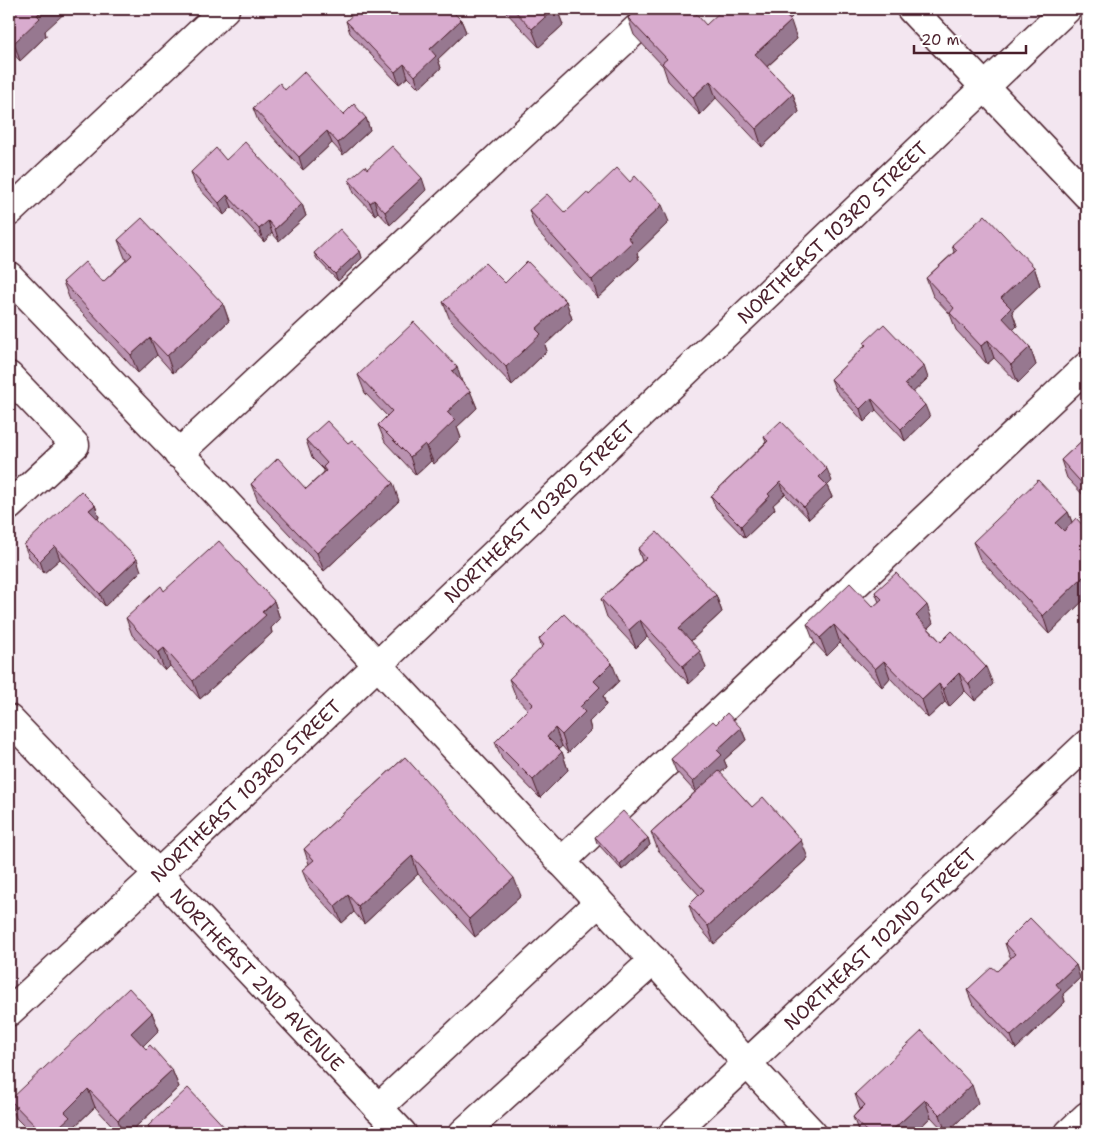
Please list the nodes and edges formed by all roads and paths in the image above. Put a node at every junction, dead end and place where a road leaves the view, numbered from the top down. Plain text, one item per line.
1 (225, 9) edge
2 (658, 9) edge
3 (911, 9) edge
4 (1067, 9) edge
5 (985, 86) junction
6 (1087, 195) edge
7 (9, 212) edge
8 (9, 276) edge
9 (1087, 366) edge
10 (9, 376) edge
11 (178, 454) junction
12 (9, 506) edge
13 (377, 666) junction
14 (9, 719) edge
15 (1087, 744) edge
16 (561, 862) junction
17 (158, 874) junction
18 (599, 902) junction
19 (654, 960) junction
20 (9, 1012) edge
21 (747, 1064) junction
22 (378, 1108) junction
23 (1087, 1116) edge
24 (402, 1133) edge
25 (464, 1133) edge
26 (674, 1133) edge
27 (812, 1133) edge
28 (1068, 1133) edge

1 - 7 main road
2 - 11 main road
3 - 5 main road
4 - 5 main road, NORTHEAST 103RD STREET
5 - 6 main road
5 - 13 main road, NORTHEAST 103RD STREET
8 - 11 main road
9 - 16 main road
10 - 12 main road
11 - 13 main road
13 - 16 main road
13 - 17 main road, NORTHEAST 103RD STREET
14 - 17 main road, NORTHEAST 2ND AVENUE
15 - 21 main road, NORTHEAST 102ND STREET
16 - 18 main road
17 - 20 main road, NORTHEAST 103RD STREET
17 - 22 main road, NORTHEAST 2ND AVENUE
18 - 19 main road
18 - 22 main road
19 - 21 main road
19 - 25 main road
21 - 26 main road, NORTHEAST 102ND STREET
21 - 27 main road
22 - 24 main road, NORTHEAST 2ND AVENUE
23 - 28 main road

